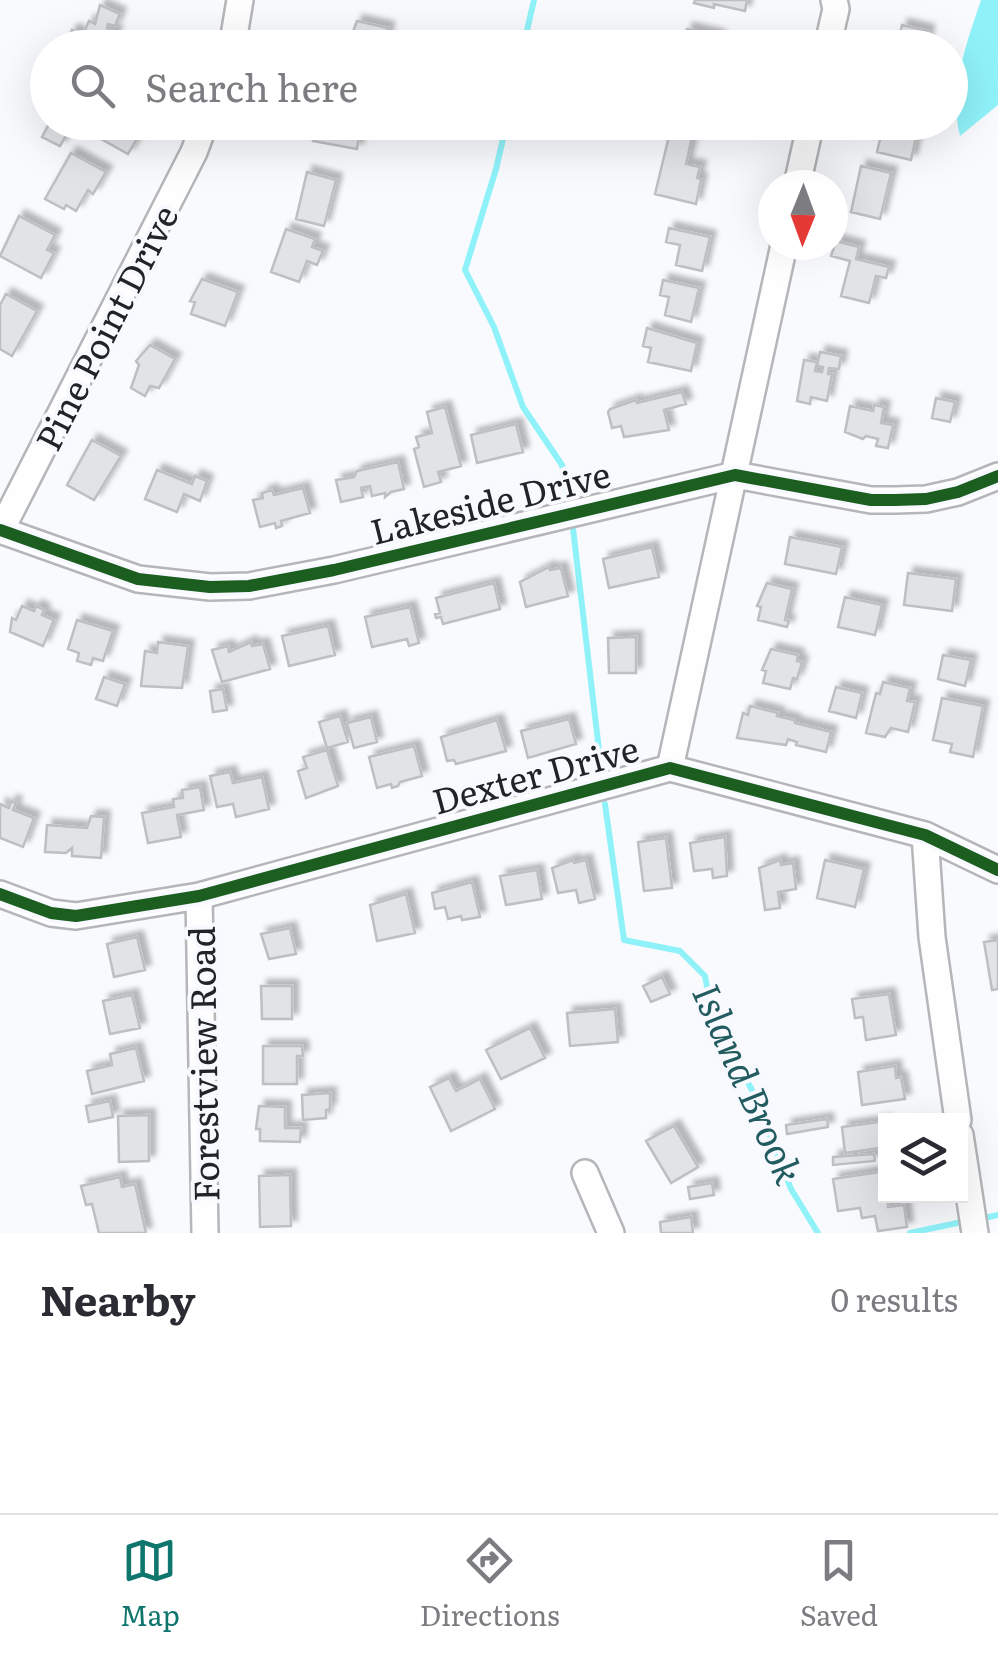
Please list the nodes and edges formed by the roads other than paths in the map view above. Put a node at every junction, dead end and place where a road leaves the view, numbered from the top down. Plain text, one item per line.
1 (240, 0) edge
2 (834, 0) edge
3 (235, 30) edge
4 (831, 30) edge
5 (198, 140) edge
6 (807, 140) edge
7 (800, 170) edge
8 (781, 260) edge
9 (735, 475) junction
10 (998, 476) edge
11 (0, 530) edge
12 (670, 768) junction
13 (925, 835) junction
14 (998, 870) edge
15 (0, 894) edge
16 (198, 896) junction
17 (957, 1113) edge
18 (585, 1174) dead end
19 (968, 1189) edge
20 (973, 1224) edge
21 (205, 1233) edge
22 (610, 1233) edge

1 - 3 street
2 - 4 street
5 - 11 street, Pine Point Drive
6 - 7 street
8 - 9 street
9 - 10 street, Lakeside Drive
9 - 11 street, Lakeside Drive
9 - 12 street
12 - 13 street, Dexter Drive
12 - 16 street, Dexter Drive
13 - 14 street, Dexter Drive
13 - 17 street
15 - 16 street, Dexter Drive
16 - 21 street, Forestview Road
18 - 22 street
19 - 20 street

